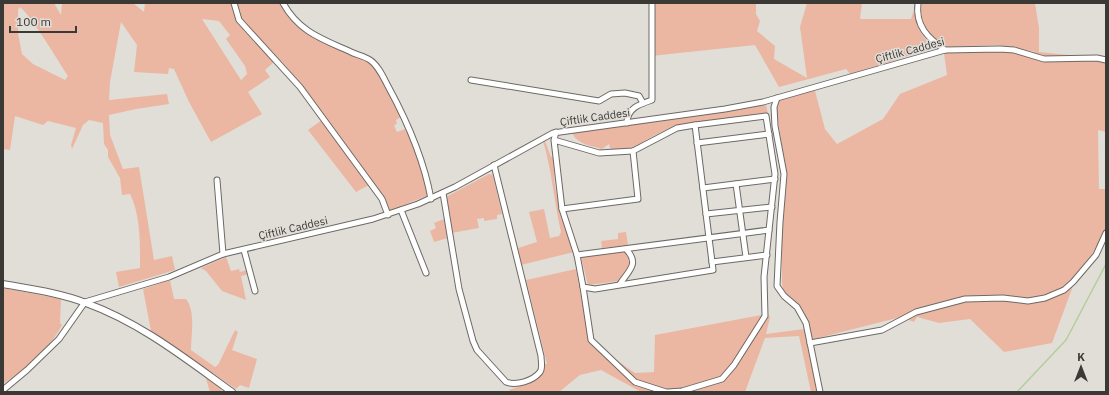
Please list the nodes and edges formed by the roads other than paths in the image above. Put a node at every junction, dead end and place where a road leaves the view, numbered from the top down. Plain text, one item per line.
1 (234, 3) edge
2 (283, 3) edge
3 (652, 3) edge
4 (918, 3) edge
5 (945, 50) junction
6 (1106, 60) edge
7 (471, 80) dead end
8 (777, 98) junction
9 (643, 103) junction
10 (628, 123) junction
11 (695, 125) junction
12 (556, 132) junction
13 (769, 134) junction
14 (554, 140) junction
15 (697, 143) junction
16 (633, 151) junction
17 (494, 165) junction
18 (775, 179) junction
19 (217, 180) dead end
20 (736, 184) junction
21 (703, 188) junction
22 (443, 193) junction
23 (431, 199) junction
24 (772, 207) junction
25 (562, 209) junction
26 (401, 210) junction
27 (740, 210) junction
28 (706, 214) junction
29 (388, 215) junction
30 (770, 230) junction
31 (1106, 233) edge
32 (743, 234) junction
33 (709, 239) junction
34 (626, 249) junction
35 (244, 250) junction
36 (223, 254) junction
37 (577, 255) junction
38 (766, 255) junction
39 (746, 258) junction
40 (712, 262) junction
41 (426, 273) dead end
42 (3, 284) edge
43 (620, 284) junction
44 (583, 287) junction
45 (255, 291) dead end
46 (85, 302) junction
47 (810, 343) junction
48 (3, 390) edge
49 (232, 392) edge
50 (667, 392) edge
51 (820, 392) edge

1 - 29 street
2 - 23 street
3 - 9 street
4 - 5 street
5 - 6 street, Çiftlik Caddesi
5 - 8 street, Çiftlik Caddesi
7 - 9 street
8 - 10 street, Çiftlik Caddesi
8 - 47 street
9 - 10 street
10 - 12 street, Çiftlik Caddesi
11 - 13 street
11 - 15 street
11 - 16 street
12 - 14 street
12 - 17 street, Çiftlik Caddesi
13 - 15 street
13 - 18 street
14 - 16 street
14 - 25 street
15 - 21 street
16 - 25 street
17 - 22 street, Çiftlik Caddesi
17 - 22 street
18 - 20 street
18 - 24 street
19 - 36 street
20 - 21 street
20 - 27 street
21 - 28 street
22 - 23 street, Çiftlik Caddesi
23 - 26 street, Çiftlik Caddesi
24 - 27 street
24 - 30 street
25 - 37 street
26 - 29 street, Çiftlik Caddesi
26 - 41 street
27 - 28 street
27 - 32 street
28 - 33 street
29 - 35 street, Çiftlik Caddesi
30 - 32 street
30 - 38 street
31 - 47 street
32 - 33 street
32 - 39 street
33 - 34 street
33 - 40 street
34 - 37 street
34 - 43 street
35 - 36 street, Çiftlik Caddesi
35 - 45 street
36 - 46 street, Çiftlik Caddesi
37 - 44 street
38 - 39 street
38 - 50 street
39 - 40 street
40 - 43 street
42 - 46 main road
43 - 44 street
44 - 50 street
46 - 48 street
46 - 49 main road
47 - 51 street

